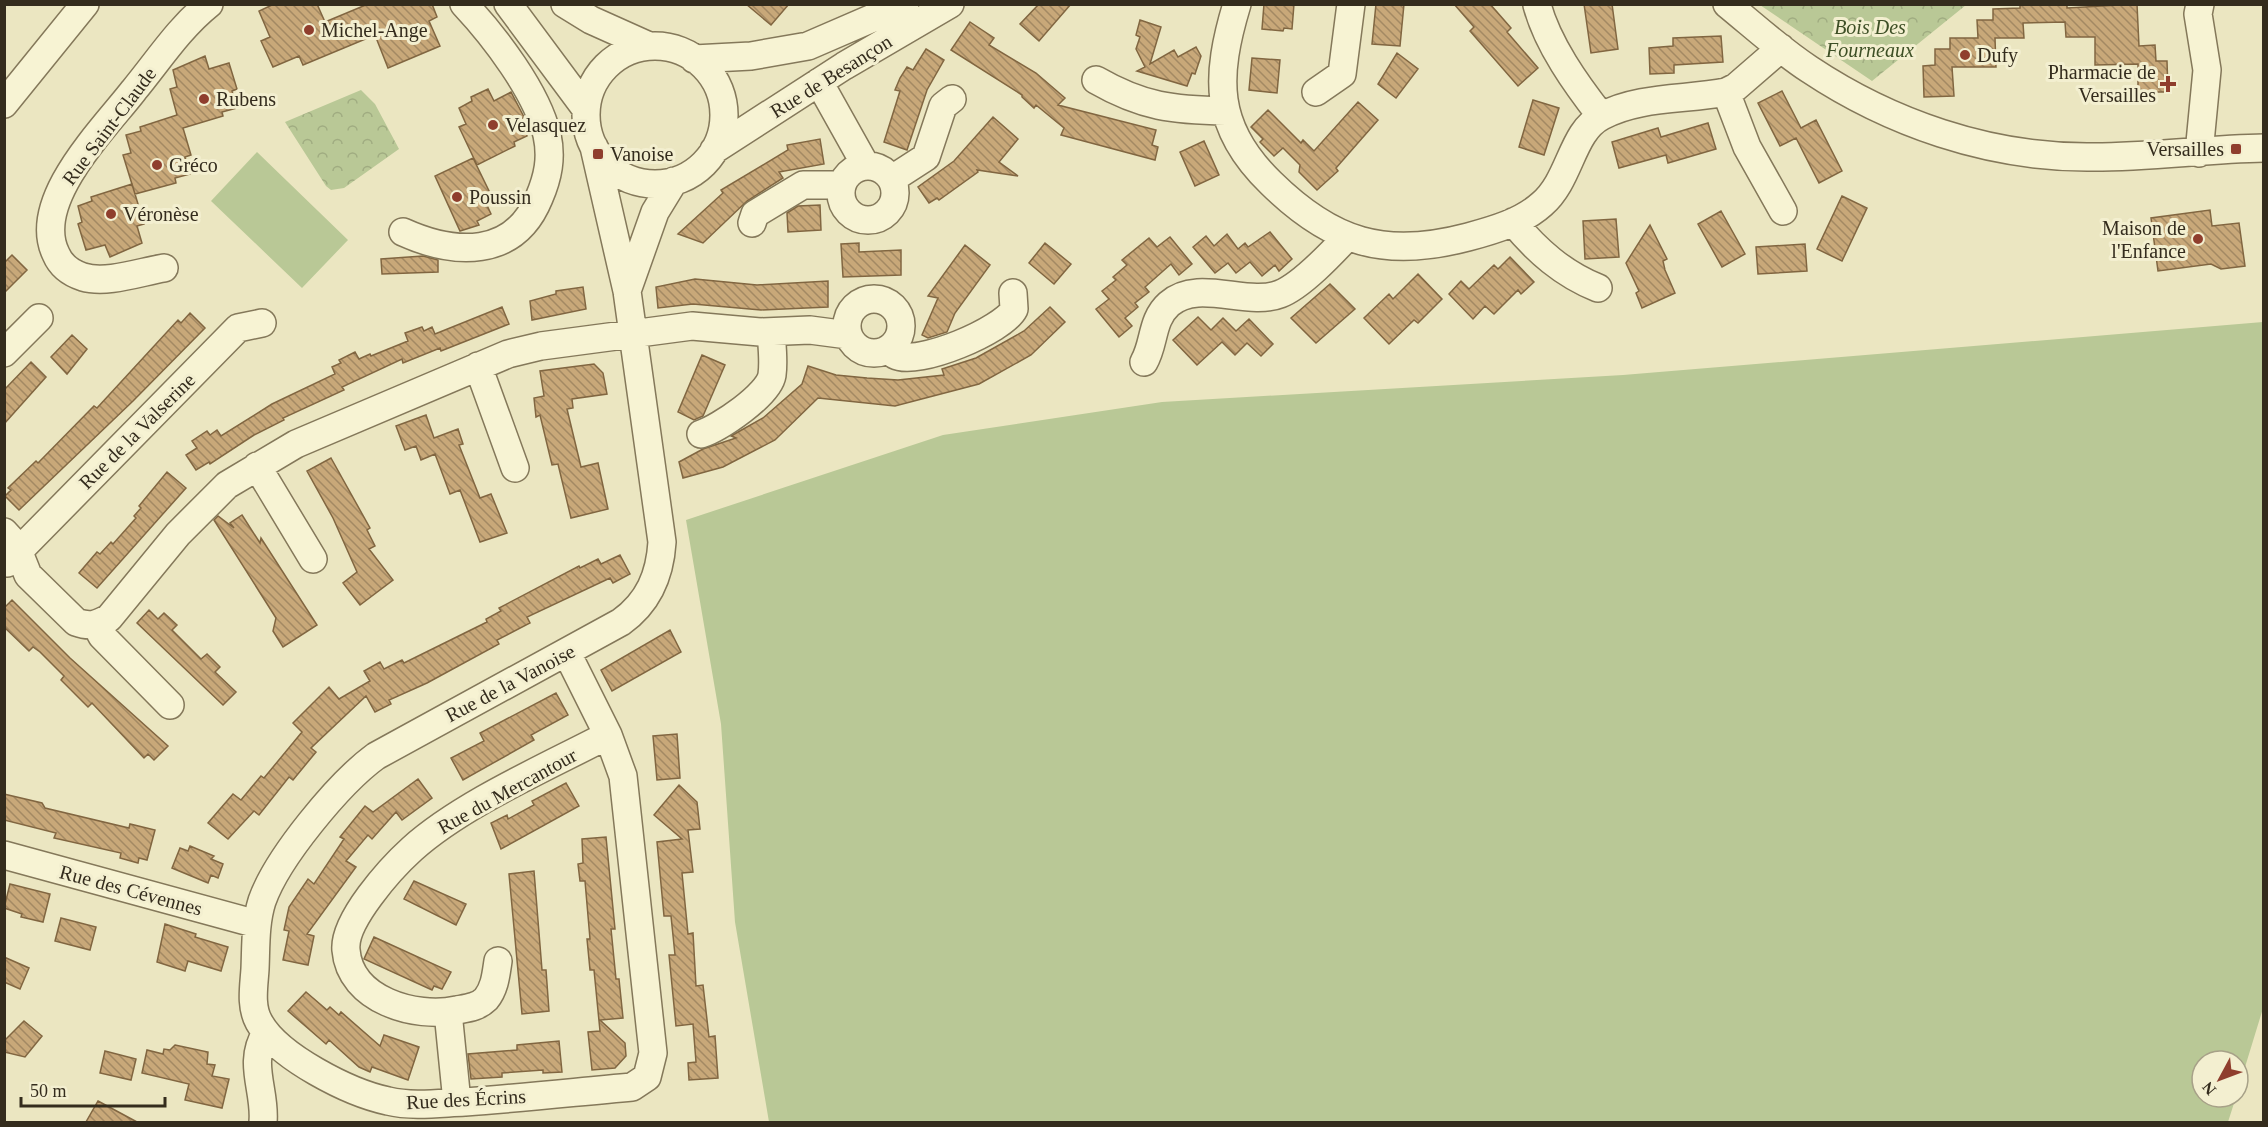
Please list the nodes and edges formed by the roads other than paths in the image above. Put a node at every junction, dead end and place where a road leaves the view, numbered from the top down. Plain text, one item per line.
1 (85, 4) edge
2 (209, 4) edge
3 (464, 4) edge
4 (508, 4) edge
5 (565, 4) edge
6 (905, 4) edge
7 (950, 4) edge
8 (1237, 4) edge
9 (1351, 4) edge
10 (1727, 4) edge
11 (2200, 4) edge
12 (1537, 5) edge
13 (649, 46) junction
14 (1781, 48) junction
15 (694, 58) junction
16 (1096, 80) dead end
17 (819, 82) junction
18 (1316, 92) dead end
19 (1726, 92) junction
20 (952, 99) dead end
21 (4, 104) edge
22 (586, 109) junction
23 (1226, 111) junction
24 (1601, 116) junction
25 (594, 147) junction
26 (2264, 148) edge
27 (714, 150) junction
28 (2199, 153) junction
29 (866, 166) junction
30 (892, 179) junction
31 (674, 182) junction
32 (842, 185) junction
33 (1783, 211) dead end
34 (1513, 222) junction
35 (752, 223) dead end
36 (403, 232) dead end
37 (1346, 238) junction
38 (164, 268) dead end
39 (1598, 288) dead end
40 (627, 291) junction
41 (1013, 293) dead end
42 (39, 318) dead end
43 (262, 323) dead end
44 (771, 332) junction
45 (632, 333) junction
46 (848, 335) junction
47 (888, 349) junction
48 (4, 353) edge
49 (1144, 362) dead end
50 (478, 366) junction
51 (701, 434) dead end
52 (257, 466) junction
53 (516, 468) dead end
54 (9, 550) edge
55 (313, 559) dead end
56 (96, 625) junction
57 (567, 653) junction
58 (170, 705) dead end
59 (608, 735) junction
60 (4, 855) edge
61 (257, 924) junction
62 (498, 961) dead end
63 (448, 1012) junction
64 (266, 1033) junction
65 (457, 1102) junction
66 (263, 1122) edge

1 - 21 street
2 - 38 street, Rue Saint-Claude
3 - 36 street
4 - 22 street
5 - 13 street
6 - 15 street, Rue de Besançon
7 - 17 street, Rue de Besançon
8 - 23 street
9 - 18 street
10 - 14 street
11 - 28 street
12 - 24 street
13 - 15 street
13 - 22 street
14 - 19 street
14 - 28 street
15 - 27 street
16 - 23 street
17 - 27 street, Rue de Besançon
17 - 29 street
19 - 24 street
19 - 33 street
20 - 30 street
22 - 25 street
23 - 37 street
24 - 34 street
25 - 31 street
25 - 40 street, Rue de la Vanoise
26 - 28 street
27 - 31 street
29 - 30 street
29 - 32 street
30 - 32 street
31 - 40 street, Rue de la Vanoise
32 - 35 street
34 - 37 street
34 - 39 street
37 - 49 street
40 - 45 street, Rue de la Vanoise
41 - 47 street
42 - 48 street
43 - 54 street, Rue de la Valserine
44 - 45 street
44 - 46 street
44 - 51 street
45 - 50 street
45 - 57 street, Rue de la Vanoise
46 - 47 street
46 - 47 street
50 - 52 street
50 - 53 street
52 - 55 street
52 - 56 street
54 - 56 street, Rue de la Valserine
56 - 58 street
57 - 59 street
57 - 61 street, Rue de la Vanoise
59 - 63 street, Rue du Mercantour
59 - 65 street, Rue des Écrins
60 - 61 street, Rue des Cévennes
61 - 64 street, Rue de la Vanoise
62 - 63 street, Rue du Mercantour
63 - 65 street
64 - 65 street, Rue des Écrins
64 - 66 street

